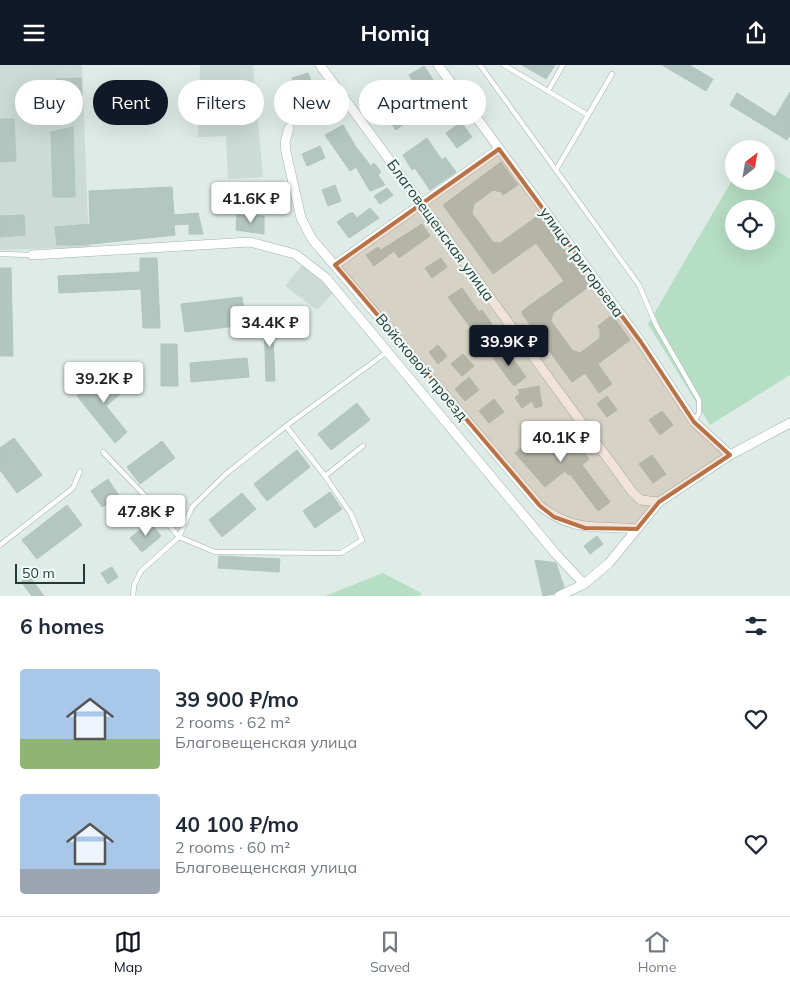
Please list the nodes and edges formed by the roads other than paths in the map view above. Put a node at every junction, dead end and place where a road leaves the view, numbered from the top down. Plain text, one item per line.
1 (320, 65) edge
2 (438, 65) edge
3 (480, 65) edge
4 (504, 65) edge
5 (563, 65) edge
6 (612, 75) dead end
7 (548, 91) junction
8 (588, 115) junction
9 (289, 128) dead end
10 (499, 149) junction
11 (556, 170) junction
12 (423, 205) junction
13 (0, 254) edge
14 (32, 255) joint
15 (335, 265) junction
16 (388, 351) junction
17 (694, 423) junction
18 (790, 423) edge
19 (286, 426) junction
20 (363, 446) dead end
21 (103, 452) dead end
22 (730, 455) junction
23 (80, 471) dead end
24 (325, 476) junction
25 (659, 502) junction
26 (637, 529) junction
27 (179, 537) junction
28 (0, 545) edge
29 (584, 583) junction
30 (133, 596) edge
31 (559, 596) edge

1 - 12 street, Благовещенская улица
2 - 10 street, улица Григорьева
3 - 11 lane
4 - 7 lane
5 - 7 lane
6 - 8 lane
7 - 8 lane
8 - 11 lane
9 - 15 street, Войсковой проезд
10 - 12 street
10 - 17 street, улица Григорьева
11 - 17 lane
12 - 15 street
12 - 25 street, Благовещенская улица
13 - 14 lane
14 - 16 street
15 - 26 street, Войсковой проезд
16 - 19 lane
16 - 29 street
17 - 22 street, улица Григорьева
18 - 22 street
19 - 24 lane
19 - 27 lane
20 - 24 lane
21 - 27 lane
22 - 25 street
23 - 28 lane
24 - 27 lane
25 - 26 street
26 - 29 street
27 - 30 lane
29 - 31 street

